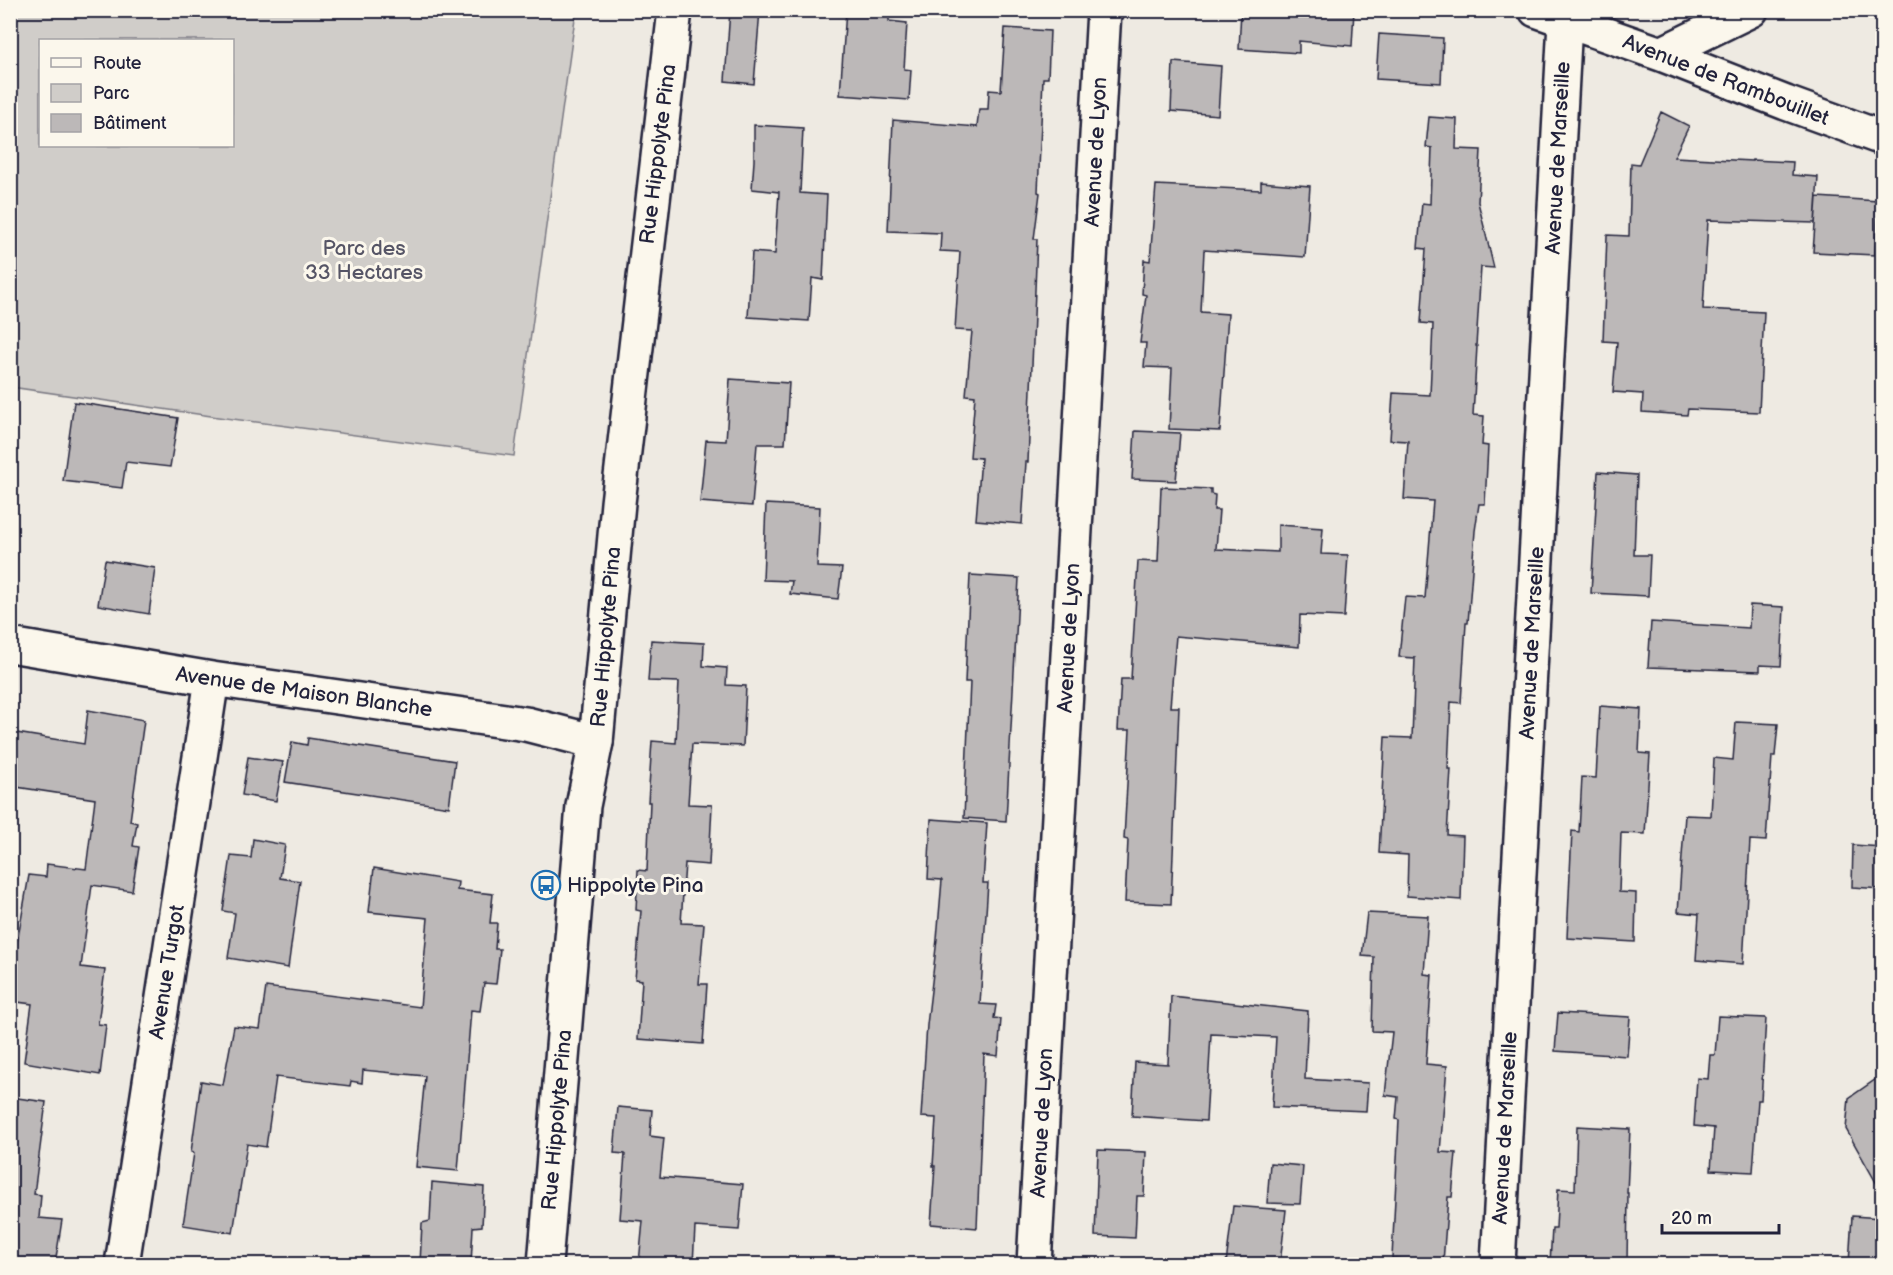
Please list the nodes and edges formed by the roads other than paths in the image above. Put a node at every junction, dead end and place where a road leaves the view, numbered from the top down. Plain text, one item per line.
1 (675, 10) edge
2 (1104, 10) edge
3 (1751, 10) edge
4 (1550, 16) edge
5 (1661, 54) junction
6 (1882, 138) edge
7 (10, 645) edge
8 (212, 679) junction
9 (596, 742) junction
10 (122, 1264) edge
11 (545, 1264) edge
12 (1034, 1264) edge
13 (1498, 1264) edge

1 - 9 street, Rue Hippolyte Pina
2 - 12 street, Avenue de Lyon
3 - 5 street
4 - 5 street, Avenue de Rambouillet
4 - 13 street, Avenue de Marseille
5 - 6 street, Avenue de Rambouillet
7 - 8 street, Avenue de Maison Blanche
8 - 9 street, Avenue de Maison Blanche
8 - 10 street, Avenue Turgot
9 - 11 street, Rue Hippolyte Pina

